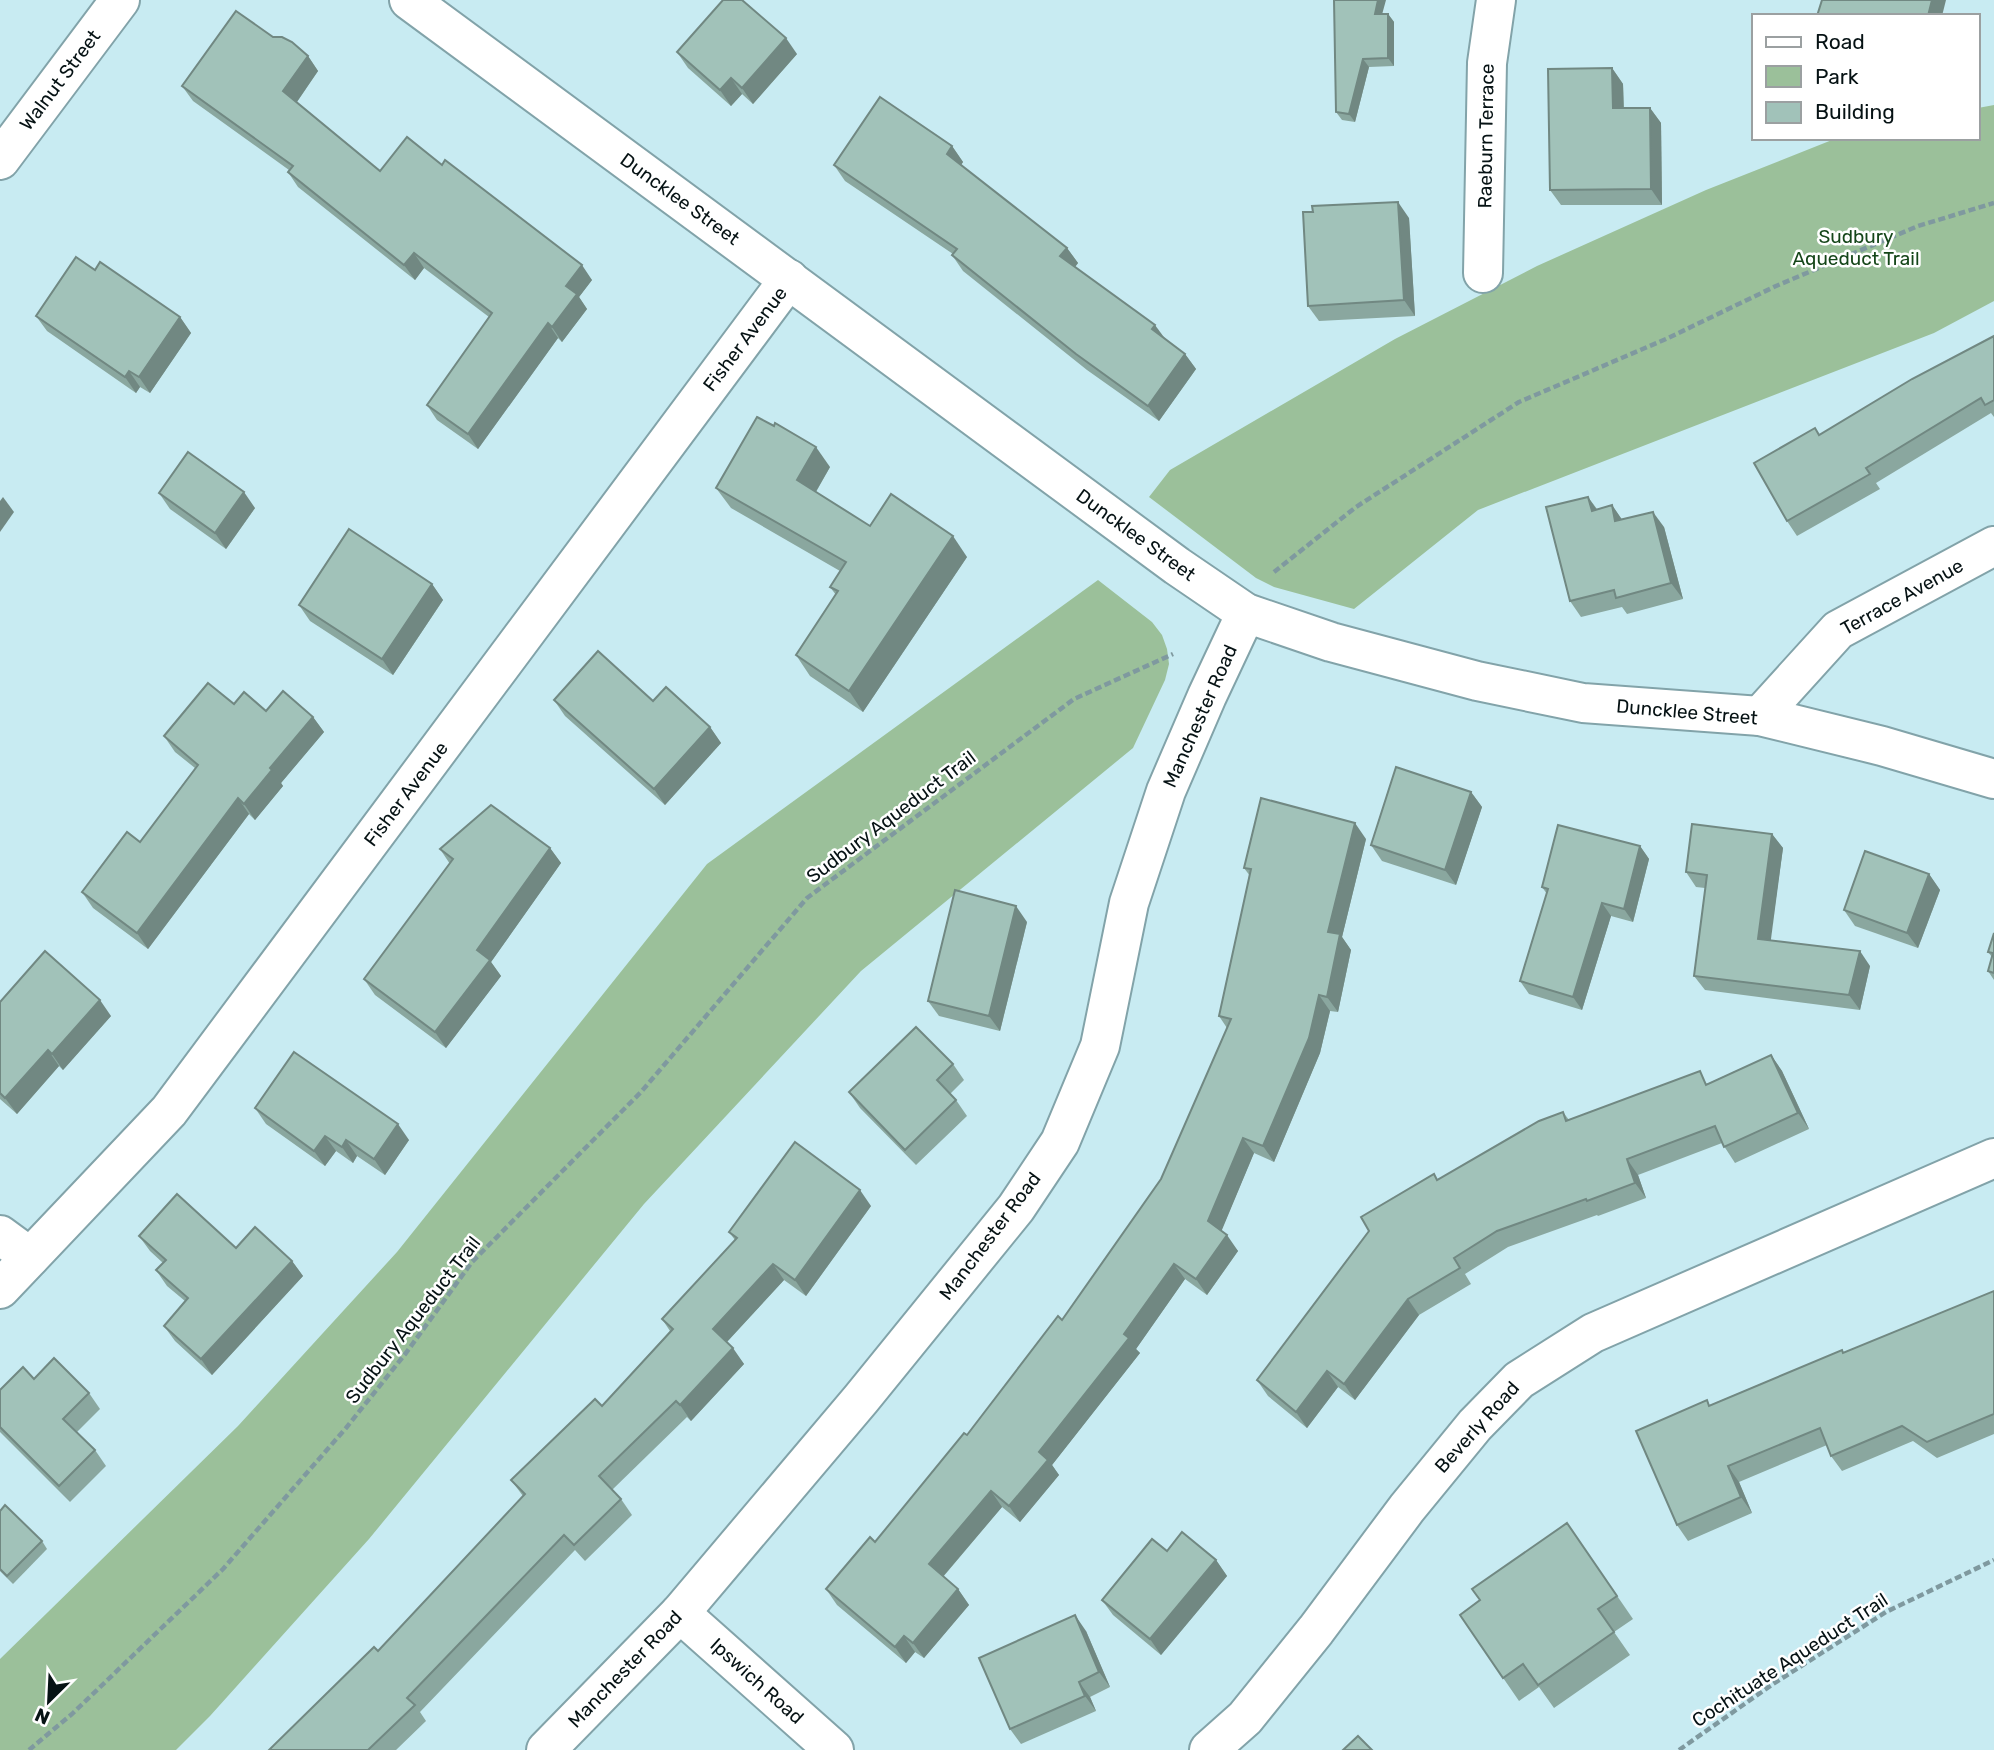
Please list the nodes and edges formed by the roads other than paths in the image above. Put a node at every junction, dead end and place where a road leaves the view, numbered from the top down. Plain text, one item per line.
1 (120, 0) edge
2 (409, 0) edge
3 (1496, 0) edge
4 (0, 160) edge
5 (1483, 273) dead end
6 (789, 279) junction
7 (1994, 546) edge
8 (1240, 609) junction
9 (1760, 716) junction
10 (1994, 779) edge
11 (1994, 1158) edge
12 (0, 1235) edge
13 (30, 1257) junction
14 (0, 1289) edge
15 (680, 1613) junction
16 (546, 1750) edge
17 (834, 1750) edge
18 (1209, 1750) edge

1 - 4 street, Walnut Street
2 - 6 street, Duncklee Street
3 - 5 street, Raeburn Terrace
6 - 8 street, Duncklee Street
6 - 13 street, Fisher Avenue
7 - 9 street, Terrace Avenue
8 - 9 street, Duncklee Street
8 - 15 street, Manchester Road
9 - 10 street, Duncklee Street
11 - 18 street, Beverly Road
12 - 13 street
13 - 14 street, Fisher Avenue
15 - 16 street, Manchester Road
15 - 17 street, Ipswich Road

